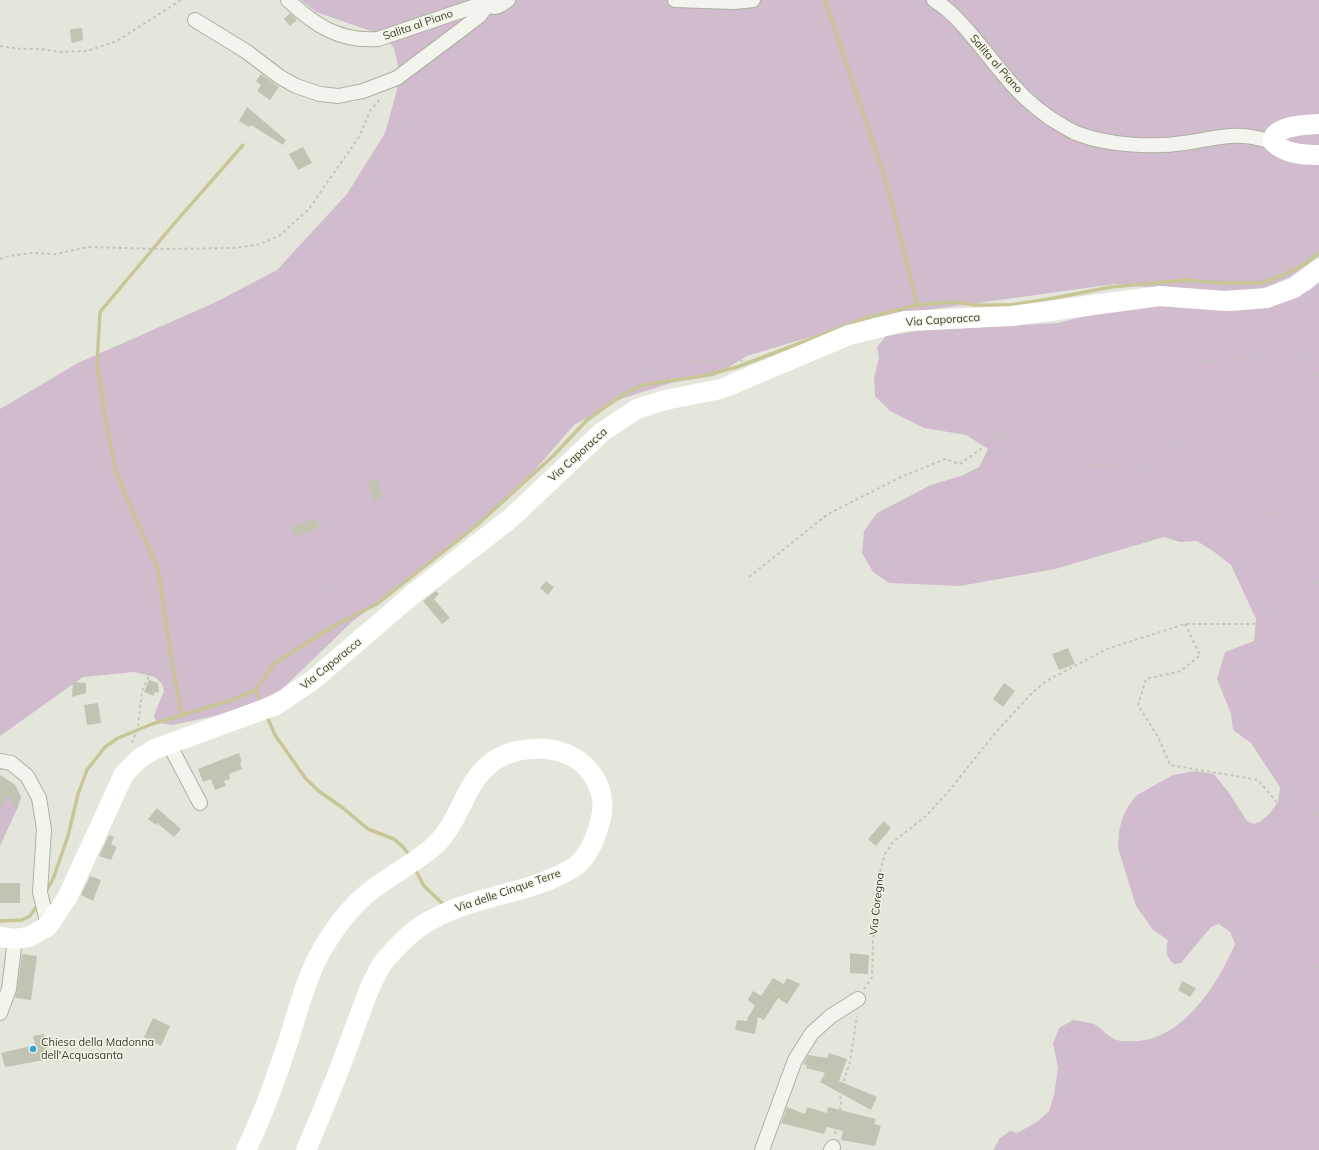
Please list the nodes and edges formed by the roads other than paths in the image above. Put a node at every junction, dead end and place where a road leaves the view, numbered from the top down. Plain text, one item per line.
1 (288, 0) edge
2 (508, 0) edge
3 (675, 0) edge
4 (753, 0) edge
5 (934, 0) edge
6 (487, 2) edge
7 (195, 20) dead end
8 (1319, 124) edge
9 (1273, 142) junction
10 (1319, 155) edge
11 (1319, 269) edge
12 (169, 744) junction
13 (0, 761) edge
14 (200, 803) dead end
15 (48, 926) junction
16 (7, 938) edge
17 (858, 999) road end
18 (0, 1013) edge
19 (246, 1150) edge
20 (306, 1150) edge
21 (762, 1150) edge

1 - 6 street, Salita al Piano
2 - 6 street, Salita al Piano
3 - 4 street
5 - 9 street, Salita al Piano
6 - 7 street
8 - 9 street
9 - 10 street
11 - 12 street, Via Caporacca
12 - 14 street
12 - 15 street, Via Caporacca
13 - 15 street
15 - 16 street, Via Caporacca
16 - 18 street
17 - 21 street
19 - 20 street, Via delle Cinque Terre

